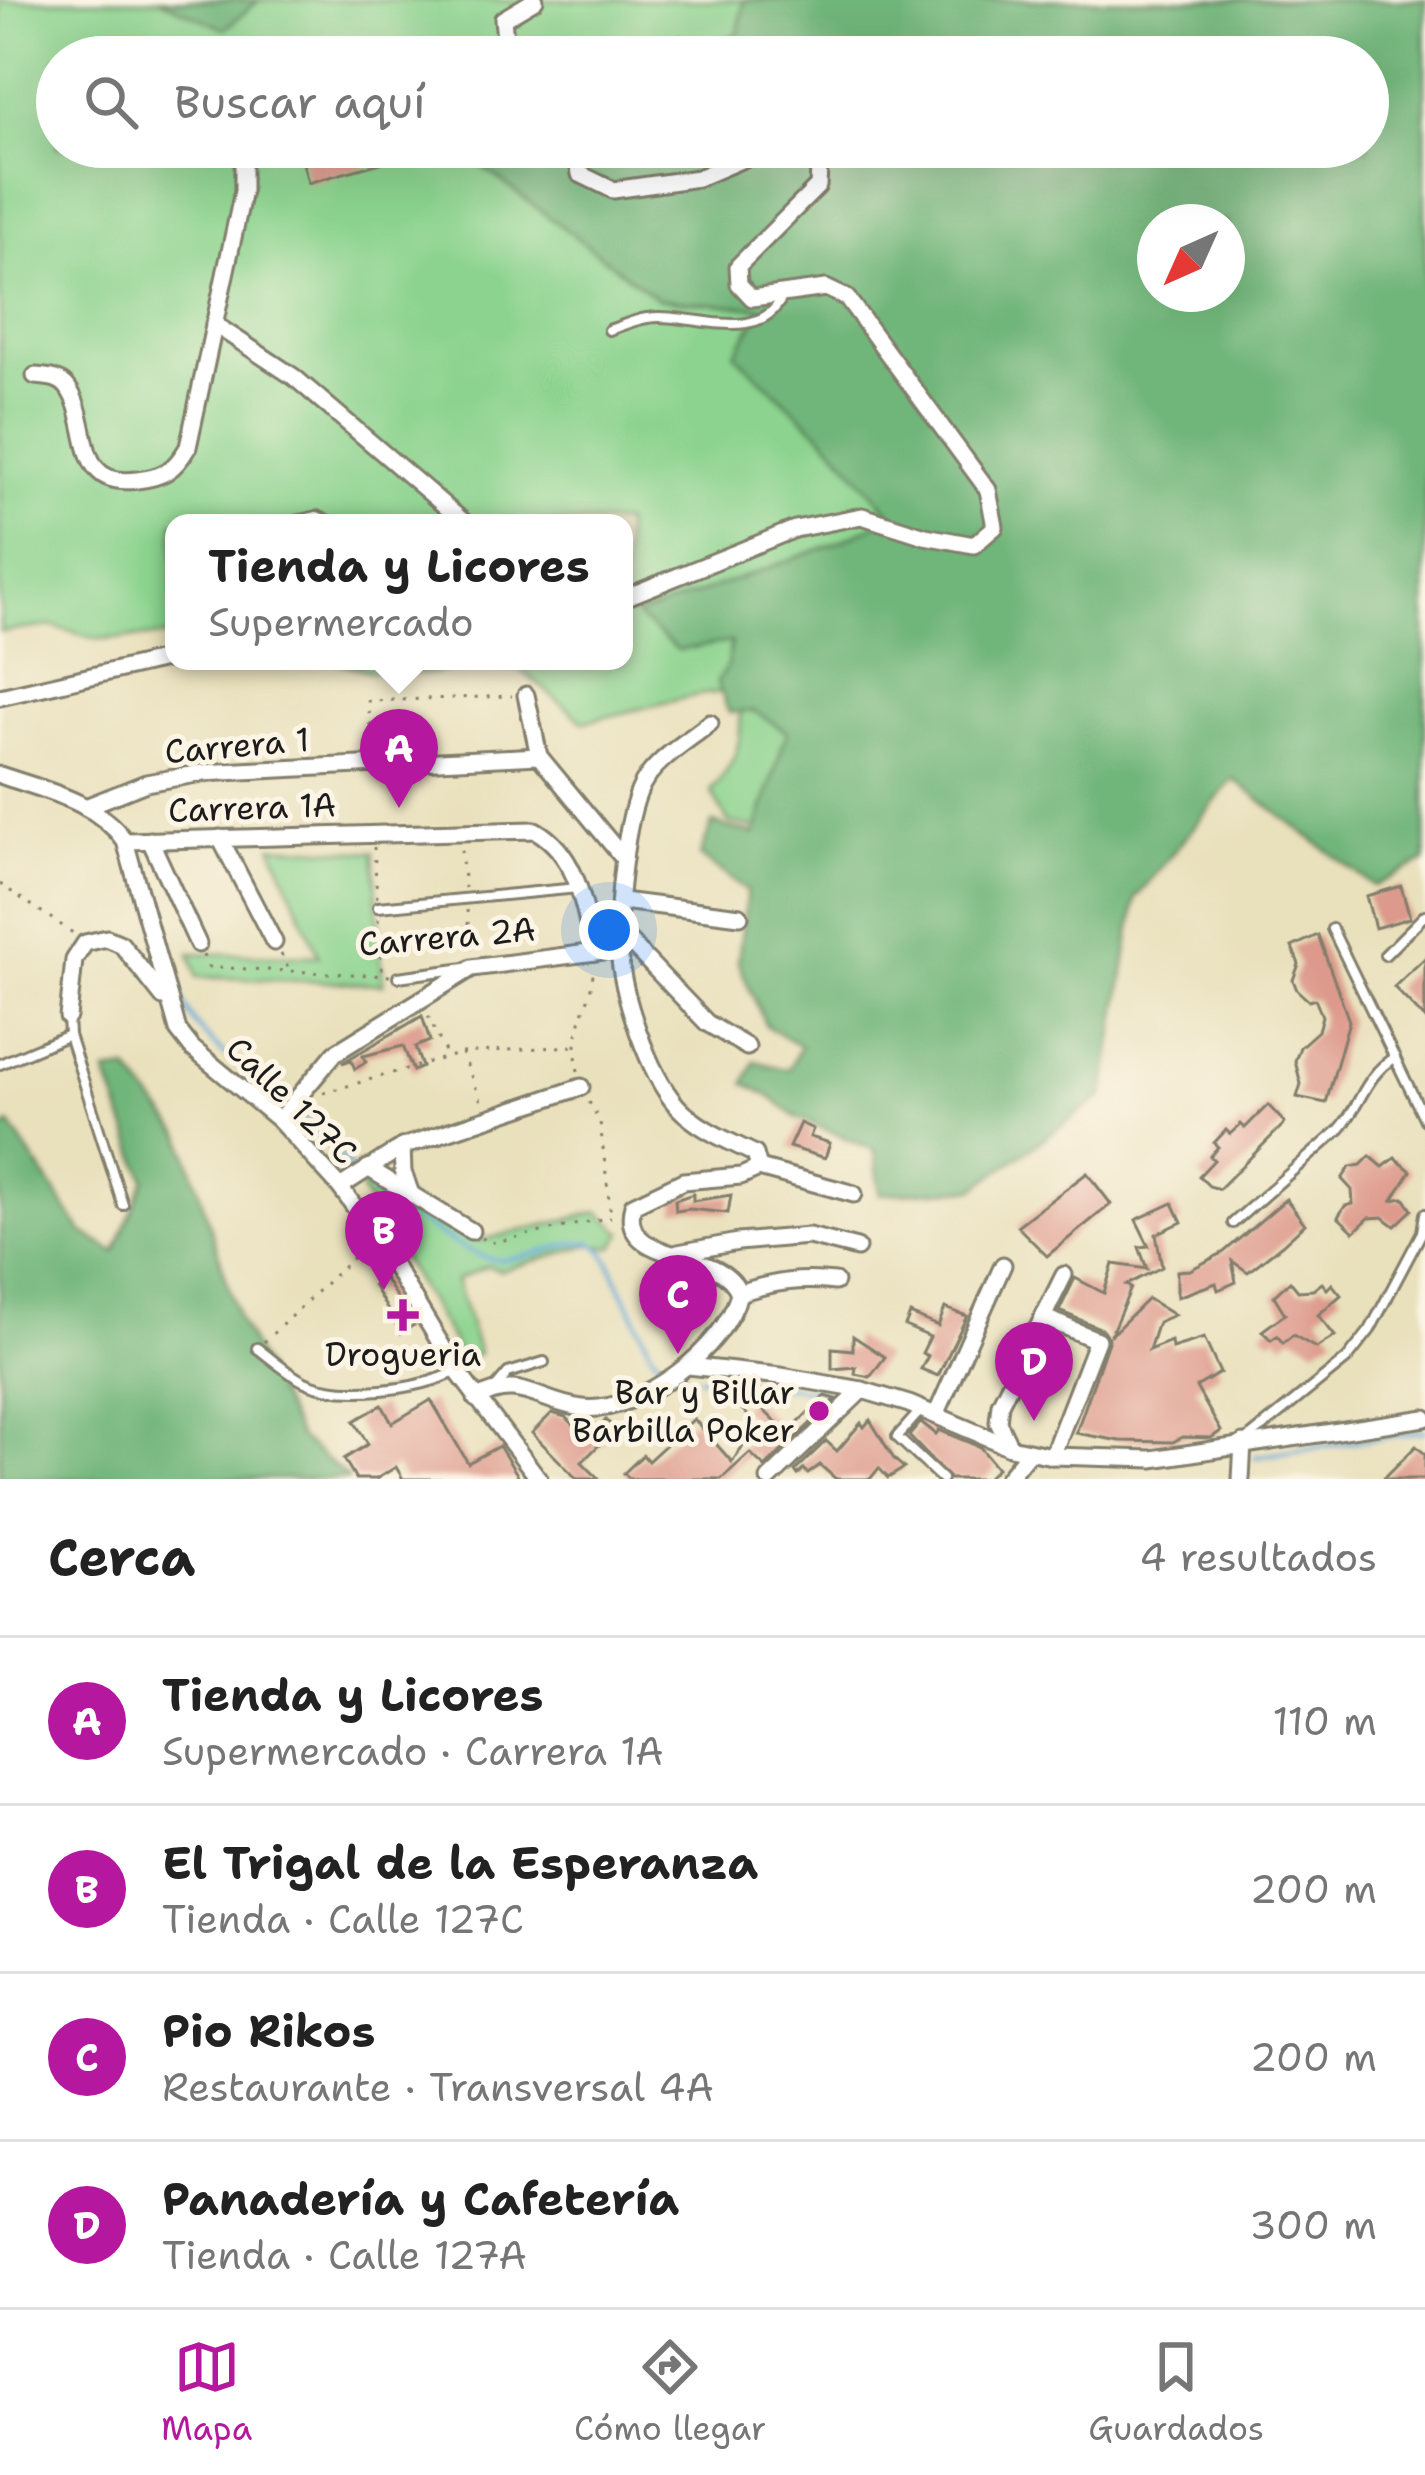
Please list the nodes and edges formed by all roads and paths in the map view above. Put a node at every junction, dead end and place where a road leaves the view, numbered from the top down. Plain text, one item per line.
1 (535, 0) edge
2 (505, 36) edge
3 (243, 168) edge
4 (579, 168) edge
5 (722, 168) edge
6 (819, 168) edge
7 (782, 296) junction
8 (214, 324) junction
9 (609, 330) dead end
10 (34, 376) dead end
11 (454, 514) edge
12 (633, 594) edge
13 (165, 659) edge
14 (526, 695) joint
15 (0, 697) edge
16 (710, 723) dead end
17 (539, 756) junction
18 (374, 764) junction
19 (0, 775) edge
20 (88, 806) junction
21 (220, 838) junction
22 (150, 840) junction
23 (125, 841) junction
24 (624, 859) junction
25 (0, 884) edge
26 (580, 888) junction
27 (622, 901) junction
28 (378, 907) dead end
29 (1425, 915) edge
30 (740, 916) dead end
31 (1332, 929) dead end
32 (620, 932) junction
33 (274, 942) joint
34 (85, 943) junction
35 (198, 944) dead end
36 (619, 950) junction
37 (594, 952) junction
38 (1384, 955) dead end
39 (208, 967) dead end
40 (472, 968) junction
41 (290, 971) junction
42 (398, 976) joint
43 (420, 1000) junction
44 (167, 1003) junction
45 (68, 1026) junction
46 (573, 1046) dead end
47 (747, 1047) dead end
48 (462, 1053) junction
49 (1395, 1057) junction
50 (448, 1058) junction
51 (0, 1064) edge
52 (305, 1087) junction
53 (581, 1087) dead end
54 (488, 1118) junction
55 (279, 1120) junction
56 (1425, 1120) edge
57 (402, 1148) junction
58 (368, 1168) junction
59 (759, 1168) junction
60 (340, 1186) junction
61 (854, 1193) dead end
62 (411, 1195) junction
63 (123, 1205) dead end
64 (631, 1213) junction
65 (1425, 1214) edge
66 (1232, 1223) dead end
67 (471, 1231) joint
68 (376, 1236) junction
69 (857, 1249) dead end
70 (675, 1254) junction
71 (1003, 1265) dead end
72 (1064, 1275) dead end
73 (835, 1282) dead end
74 (739, 1293) junction
75 (1045, 1318) junction
76 (257, 1348) joint
77 (544, 1362) dead end
78 (688, 1366) junction
79 (457, 1371) junction
80 (496, 1388) junction
81 (862, 1390) junction
82 (476, 1399) junction
83 (929, 1412) junction
84 (1425, 1418) edge
85 (1243, 1443) junction
86 (1010, 1448) junction
87 (1030, 1453) junction
88 (1052, 1456) junction
89 (538, 1479) edge
90 (769, 1479) edge
91 (942, 1479) edge
92 (1007, 1479) edge
93 (1241, 1479) edge

1 - 2 street
3 - 8 street
4 - 5 street
6 - 7 street
7 - 9 lane
7 - 12 street
8 - 10 street
8 - 11 street
13 - 15 street
14 - 17 street
14 - 18 path
16 - 24 street
17 - 18 street, Carrera 1
17 - 24 street
18 - 20 street, Carrera 1
19 - 20 street
20 - 23 street
21 - 22 street, Carrera 1A
21 - 26 street, Carrera 1A
21 - 33 street
22 - 23 street, Carrera 1A
22 - 35 street
23 - 44 street, Calle 127C
24 - 27 street
25 - 34 path
26 - 28 lane
26 - 37 street
27 - 30 street
27 - 32 street
29 - 38 lane
31 - 49 lane
32 - 36 street
32 - 47 street
33 - 41 path
34 - 44 street, Calle 127C
34 - 45 street
36 - 37 street, Carrera 2A
36 - 59 street
37 - 40 street, Carrera 2A
39 - 41 path, Carrera 2A
40 - 42 lane, Carrera 2A
40 - 43 street
41 - 42 path, Carrera 2A
43 - 50 path
43 - 52 street
44 - 55 street, Calle 127C
45 - 51 lane
45 - 63 lane
46 - 48 path
48 - 50 path
48 - 54 path
49 - 56 lane
49 - 66 lane
50 - 52 path
52 - 55 street
53 - 54 street
54 - 57 street
55 - 60 street, Calle 127C
57 - 58 street
57 - 62 street
58 - 60 street
58 - 62 street
59 - 61 street
59 - 64 street
60 - 68 street, Calle 127C
62 - 67 street
64 - 67 path
64 - 70 street
65 - 85 lane
68 - 76 path
68 - 79 street, Calle 127C
69 - 70 street
70 - 74 street
71 - 83 street
72 - 75 street
73 - 74 street
74 - 78 street
75 - 86 street
75 - 88 street
76 - 79 lane
77 - 80 lane
78 - 80 street
78 - 81 street
79 - 82 street, Calle 127C
80 - 82 street
81 - 83 street
81 - 90 street
82 - 89 street, Calle 127C
83 - 86 street
83 - 91 lane
84 - 85 street
85 - 88 street
85 - 93 street
86 - 87 street
87 - 88 street
87 - 92 street

